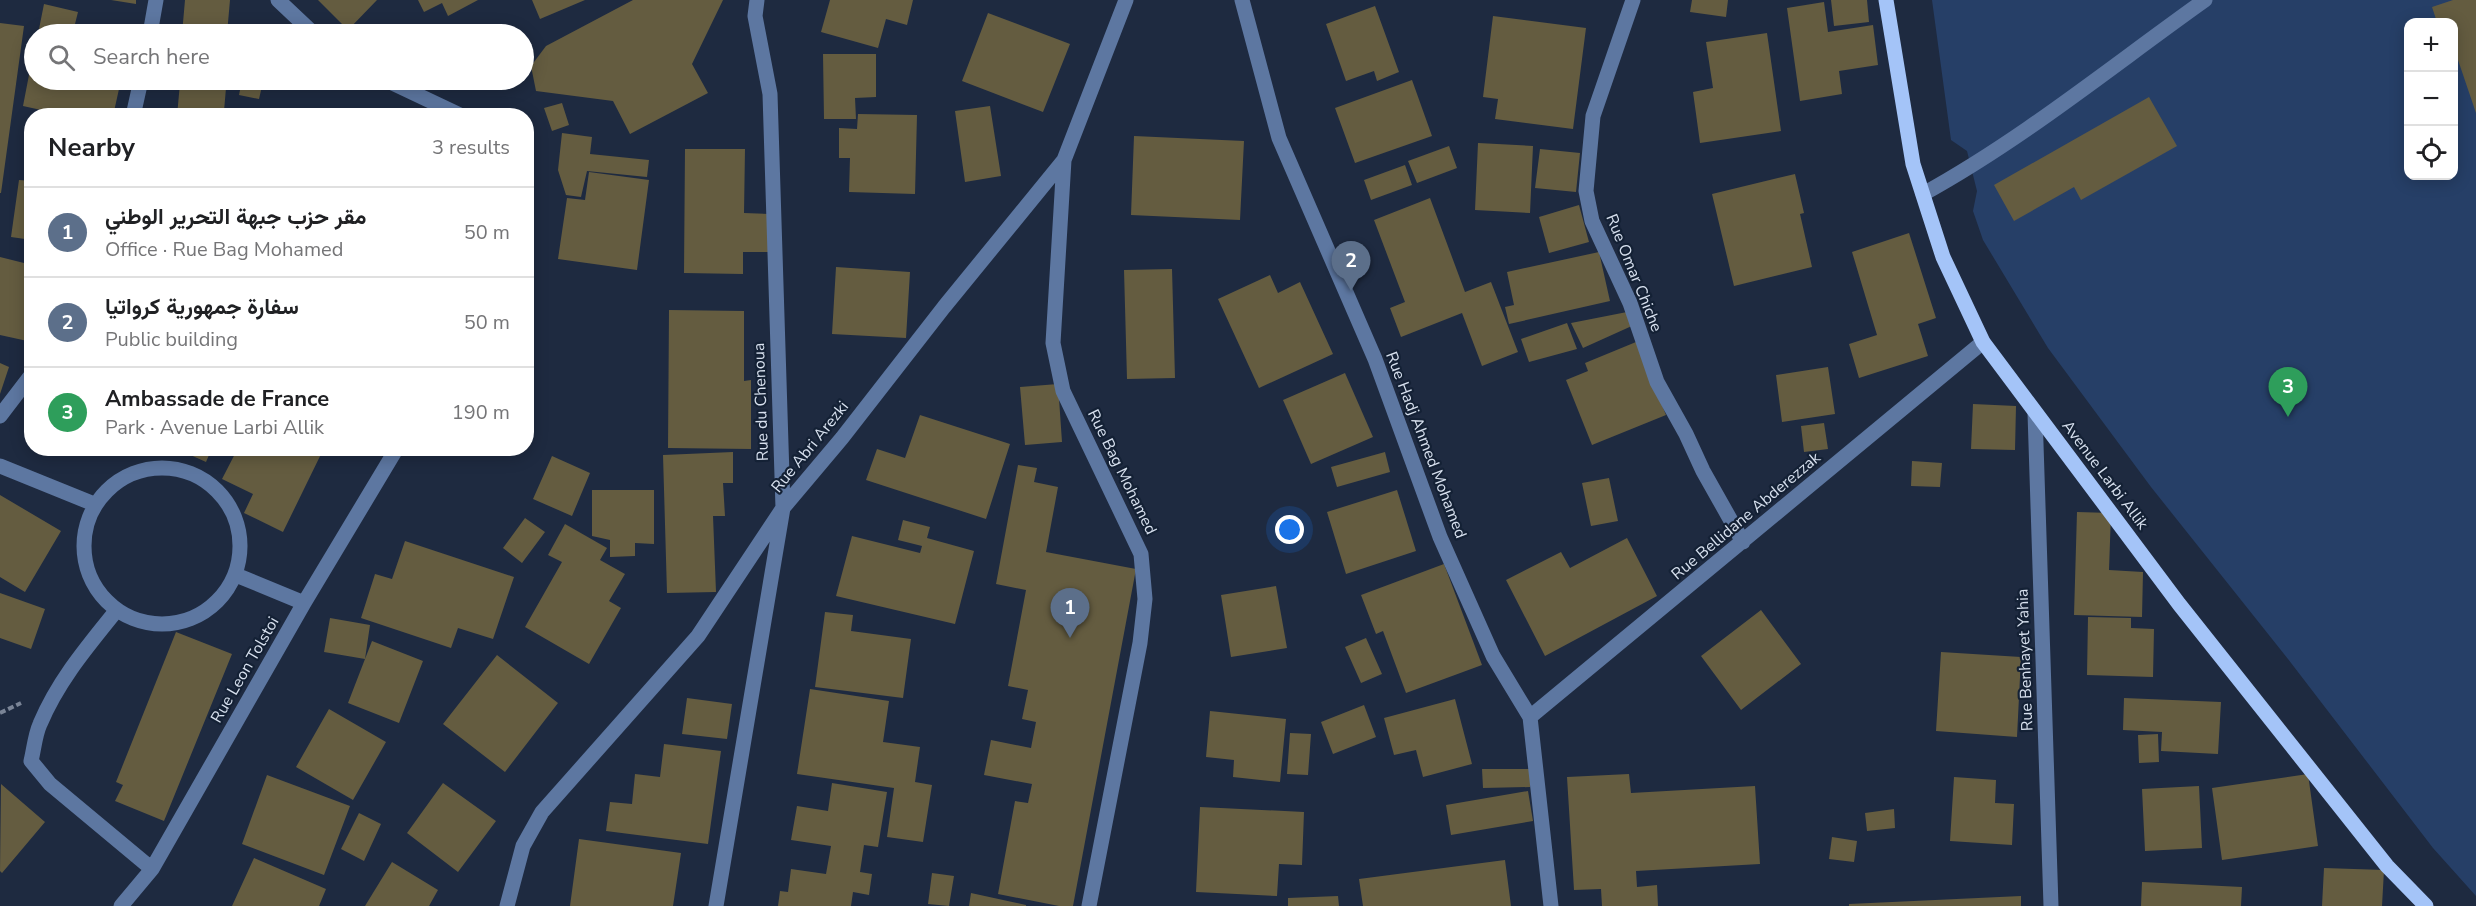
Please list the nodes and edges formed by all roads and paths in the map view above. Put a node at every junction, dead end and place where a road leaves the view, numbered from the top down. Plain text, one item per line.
1 (156, 0) edge
2 (278, 0) edge
3 (758, 0) edge
4 (1126, 0) edge
5 (1242, 0) edge
6 (1633, 0) edge
7 (1886, 0) edge
8 (2205, 0) edge
9 (152, 24) edge
10 (303, 24) edge
11 (139, 90) edge
12 (407, 90) edge
13 (135, 108) edge
14 (445, 108) edge
15 (1064, 160) junction
16 (1923, 194) junction
17 (1983, 342) junction
18 (24, 384) edge
19 (2036, 413) junction
20 (0, 416) edge
21 (392, 456) edge
22 (0, 466) edge
23 (94, 504) junction
24 (783, 508) junction
25 (1743, 542) junction
26 (236, 575) junction
27 (304, 603) junction
28 (116, 611) junction
29 (1530, 717) junction
30 (152, 869) junction
31 (122, 906) edge
32 (507, 906) edge
33 (716, 906) edge
34 (1089, 906) edge
35 (1551, 906) edge
36 (2052, 906) edge
37 (2426, 906) edge

1 - 9 street
2 - 10 street
3 - 24 street, Rue du Chenoua
4 - 15 street, Rue Abri Arezki
5 - 29 street, Rue Hadj Ahmed Mohamed
6 - 25 street, Rue Omar Chiche
7 - 16 main road, Avenue Larbi Allik
8 - 16 street
11 - 13 street
12 - 14 street
15 - 24 street, Rue Abri Arezki
15 - 34 street, Rue Bag Mohamed
16 - 17 main road, Avenue Larbi Allik
17 - 19 main road, Avenue Larbi Allik
17 - 25 street, Rue Bellidane Abderezzak
18 - 20 street
19 - 36 street, Rue Benhayet Yahia
19 - 37 main road, Avenue Larbi Allik
21 - 27 street, Rue Leon Tolstoi
22 - 23 street
23 - 26 street
23 - 28 street
24 - 32 street, Rue Abri Arezki
24 - 33 street, Rue du Chenoua
25 - 29 street, Rue Bellidane Abderezzak
26 - 27 street
26 - 28 street
27 - 30 street, Rue Leon Tolstoi
28 - 30 street
29 - 35 street, Rue Hadj Ahmed Mohamed
30 - 31 street, Rue Leon Tolstoi

